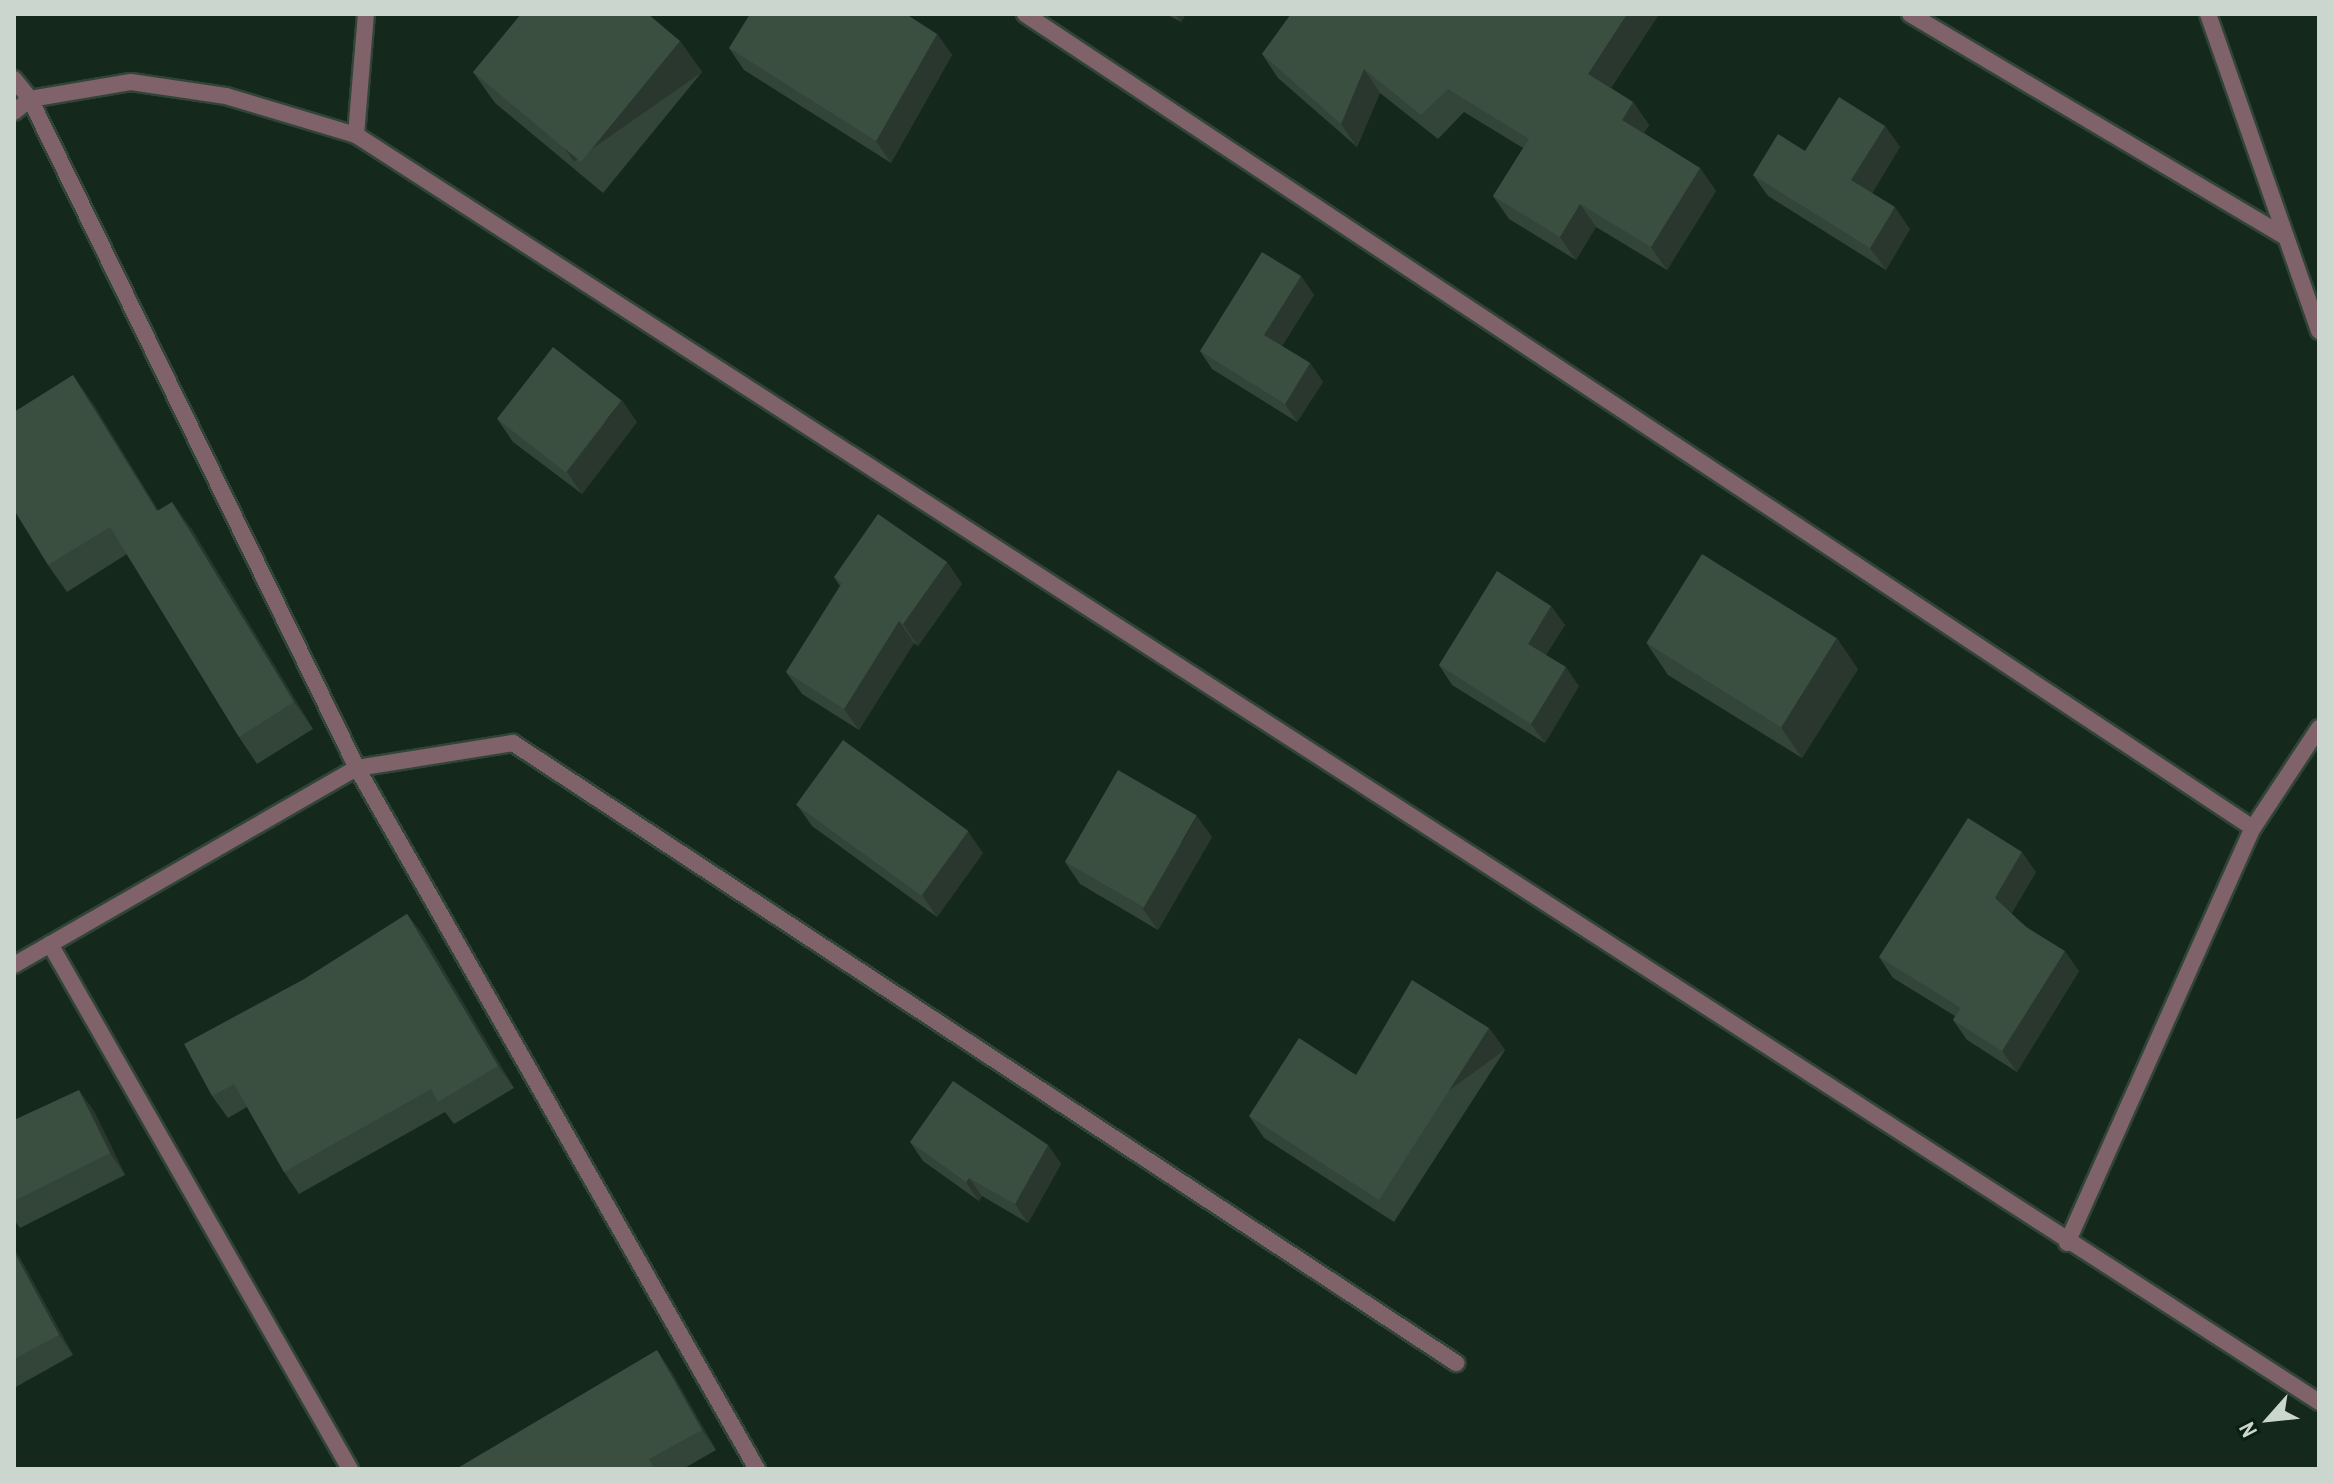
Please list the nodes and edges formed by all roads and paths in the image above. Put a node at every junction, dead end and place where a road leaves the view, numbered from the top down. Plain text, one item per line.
1 (366, 14) edge
2 (1025, 14) edge
3 (1910, 14) edge
4 (2208, 14) edge
5 (14, 79) edge
6 (30, 99) junction
7 (14, 112) edge
8 (356, 135) junction
9 (2286, 237) junction
10 (2319, 331) edge
11 (2319, 728) edge
12 (357, 768) junction
13 (2253, 828) junction
14 (50, 944) junction
15 (14, 965) edge
16 (2067, 1243) junction
17 (1456, 1363) dead end
18 (2319, 1402) edge
19 (350, 1469) edge
20 (757, 1469) edge

1 - 8 street
2 - 13 street
3 - 9 street
4 - 9 street
5 - 6 street
6 - 7 street
6 - 8 street
6 - 12 street
8 - 16 street
9 - 10 street
11 - 13 street
12 - 14 street
12 - 17 street
12 - 20 street
13 - 16 street
14 - 15 street
14 - 19 street
16 - 18 street

